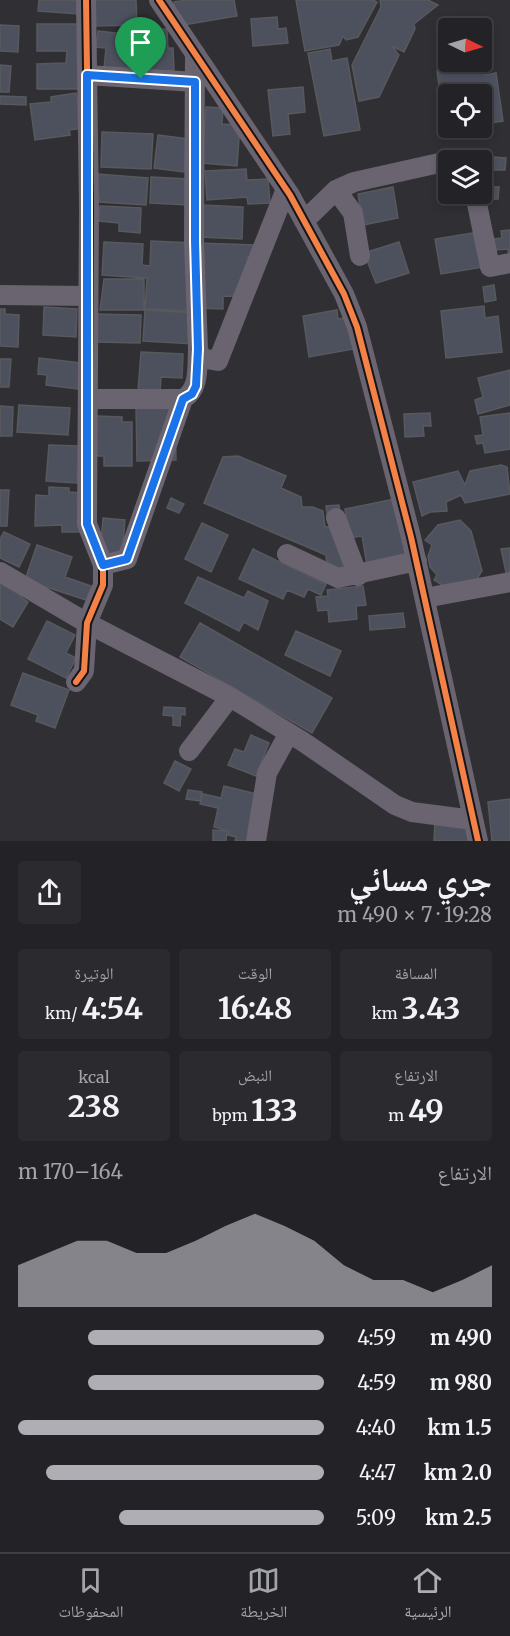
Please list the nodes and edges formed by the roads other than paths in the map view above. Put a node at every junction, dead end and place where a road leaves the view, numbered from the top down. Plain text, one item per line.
1 (86, 0) edge
2 (159, 0) edge
3 (195, 53) junction
4 (87, 75) junction
5 (195, 82) junction
6 (438, 163) edge
7 (286, 189) junction
8 (336, 190) junction
9 (478, 204) edge
10 (304, 221) junction
11 (360, 256) dead end
12 (510, 263) edge
13 (0, 295) edge
14 (88, 296) junction
15 (198, 349) junction
16 (88, 399) junction
17 (183, 399) junction
18 (336, 518) dead end
19 (287, 554) dead end
20 (417, 561) junction
21 (103, 565) junction
22 (0, 572) edge
23 (358, 576) junction
24 (510, 582) edge
25 (425, 598) junction
26 (87, 623) junction
27 (76, 682) dead end
28 (230, 697) junction
29 (289, 733) junction
30 (189, 751) dead end
31 (473, 820) junction
32 (256, 841) edge
33 (478, 841) edge

1 - 4 street
2 - 3 street
3 - 5 street
3 - 7 street
4 - 5 street
4 - 14 street
5 - 15 street
6 - 8 street
7 - 10 street
7 - 15 street
8 - 10 street
8 - 11 street
9 - 12 street
10 - 20 street
13 - 14 street
14 - 16 street
15 - 17 street
16 - 17 street
16 - 21 street
17 - 21 street
18 - 23 street
19 - 23 street
20 - 23 street
20 - 25 street
21 - 26 street
22 - 26 street
24 - 25 street
25 - 31 street
26 - 27 street
26 - 28 street
28 - 29 street
28 - 30 street
29 - 31 street
29 - 32 street
31 - 33 street

